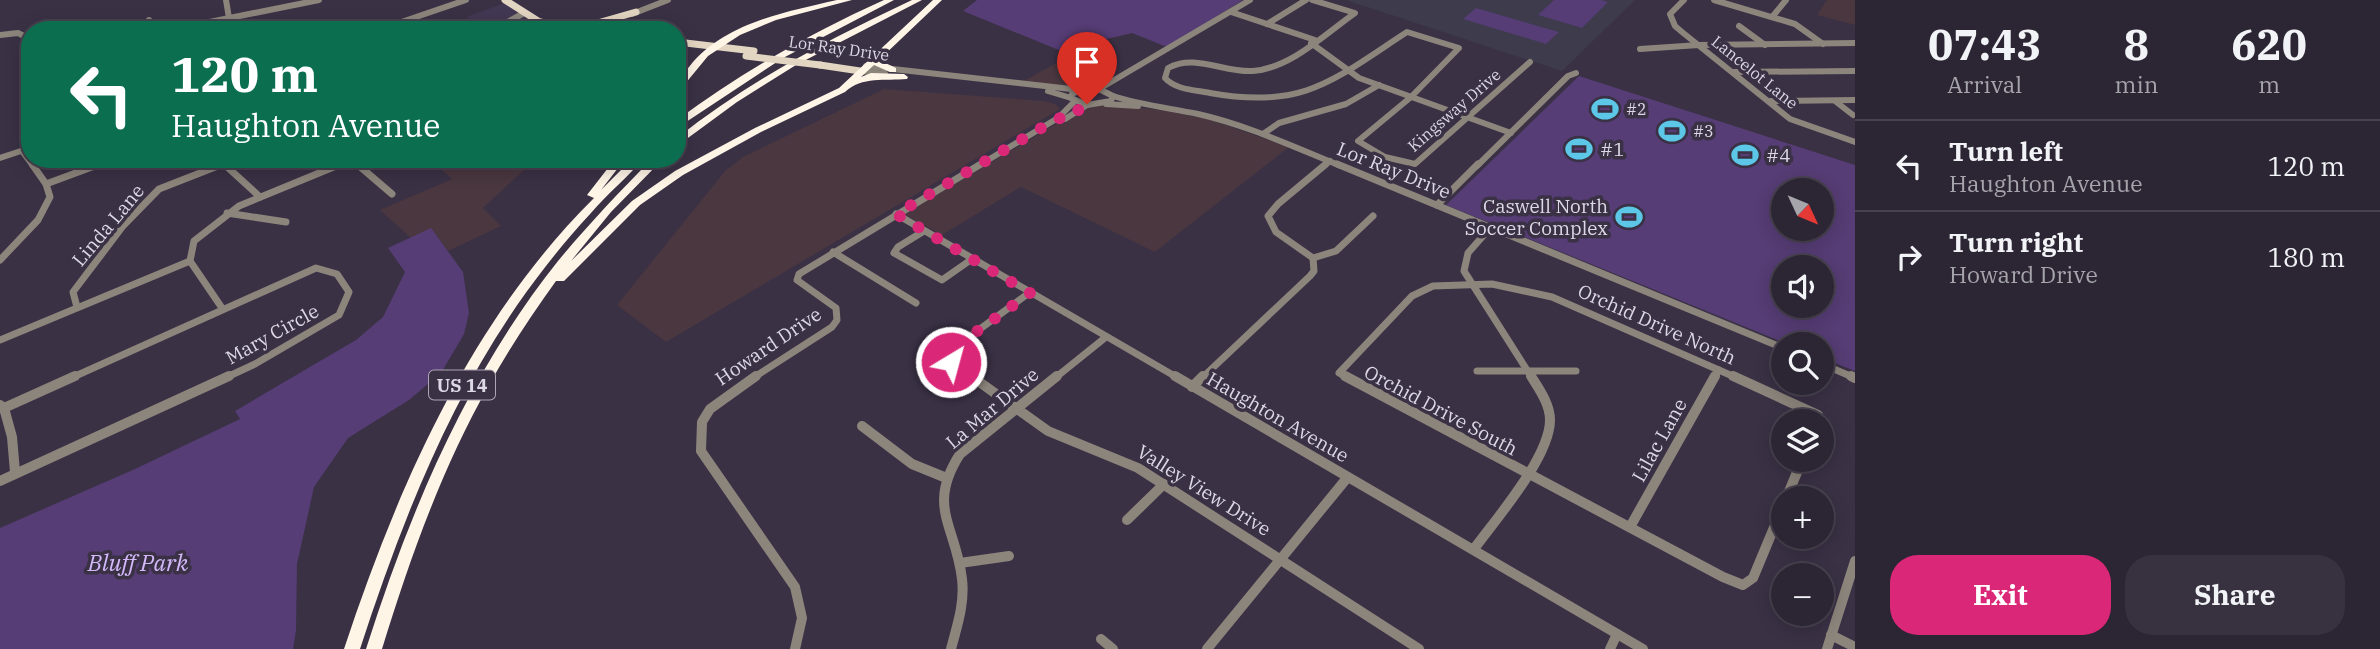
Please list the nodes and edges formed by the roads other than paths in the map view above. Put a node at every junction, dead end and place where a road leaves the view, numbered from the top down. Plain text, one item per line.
1 (226, 0) edge
2 (319, 0) edge
3 (467, 0) edge
4 (505, 0) edge
5 (668, 0) edge
6 (848, 0) edge
7 (890, 0) edge
8 (918, 0) edge
9 (938, 0) edge
10 (1250, 0) edge
11 (1306, 0) edge
12 (1312, 0) edge
13 (1685, 0) edge
14 (1714, 0) edge
15 (1786, 0) edge
16 (1734, 2) edge
17 (639, 11) junction
18 (1231, 12) junction
19 (524, 13) junction
20 (1773, 16) junction
21 (230, 18) junction
22 (215, 21) edge
23 (230, 21) edge
24 (406, 21) edge
25 (510, 21) edge
26 (539, 21) edge
27 (604, 21) edge
28 (619, 21) edge
29 (622, 21) edge
30 (1267, 24) junction
31 (1740, 26) dead end
32 (21, 34) edge
33 (0, 35) edge
34 (1313, 42) junction
35 (1855, 43) edge
36 (686, 44) edge
37 (1823, 44) junction
38 (1699, 45) junction
39 (1765, 45) junction
40 (686, 48) edge
41 (1640, 48) dead end
42 (711, 49) junction
43 (875, 57) junction
44 (1530, 62) dead end
45 (863, 69) junction
46 (894, 70) junction
47 (1348, 70) junction
48 (1855, 71) edge
49 (1733, 72) junction
50 (1576, 73) dead end
51 (1126, 75) junction
52 (904, 76) junction
53 (686, 78) edge
54 (1379, 85) junction
55 (1027, 87) junction
56 (1099, 89) junction
57 (1080, 90) junction
58 (1110, 94) junction
59 (832, 97) junction
60 (1411, 97) junction
61 (1073, 99) junction
62 (1855, 100) edge
63 (1770, 101) junction
64 (1835, 101) junction
65 (1087, 104) junction
66 (1103, 104) junction
67 (1141, 105) junction
68 (1853, 115) dead end
69 (1469, 117) junction
70 (686, 118) edge
71 (1058, 118) junction
72 (1511, 133) junction
73 (1263, 134) junction
74 (686, 136) edge
75 (1855, 142) edge
76 (21, 151) edge
77 (0, 158) edge
78 (1330, 161) junction
79 (37, 168) edge
80 (90, 168) edge
81 (207, 168) edge
82 (228, 168) edge
83 (330, 168) edge
84 (362, 168) edge
85 (613, 168) edge
86 (629, 168) edge
87 (649, 168) edge
88 (46, 184) junction
89 (392, 194) dead end
90 (260, 197) junction
91 (1437, 205) junction
92 (227, 213) junction
93 (896, 214) junction
94 (1373, 216) dead end
95 (286, 222) dead end
96 (1490, 228) junction
97 (924, 231) junction
98 (562, 238) junction
99 (833, 252) junction
100 (1313, 258) junction
101 (972, 259) junction
102 (0, 260) edge
103 (190, 261) junction
104 (1470, 284) junction
105 (1030, 293) junction
106 (916, 303) dead end
107 (76, 307) junction
108 (222, 308) junction
109 (530, 308) junction
110 (1106, 337) junction
111 (0, 340) edge
112 (1771, 343) edge
113 (1834, 369) edge
114 (1718, 370) junction
115 (1477, 371) dead end
116 (1527, 371) junction
117 (1576, 371) dead end
118 (1855, 378) edge
119 (1192, 387) junction
120 (2, 407) edge
121 (1018, 409) junction
122 (1808, 409) edge
123 (862, 426) dead end
124 (15, 472) junction
125 (1527, 473) junction
126 (944, 477) junction
127 (1347, 478) junction
128 (0, 481) edge
129 (1164, 484) junction
130 (1127, 520) dead end
131 (1630, 527) junction
132 (1771, 535) edge
133 (1474, 550) junction
134 (1009, 556) dead end
135 (1282, 559) junction
136 (1855, 561) edge
137 (960, 563) junction
138 (1617, 634) junction
139 (1831, 635) junction
140 (1101, 639) dead end
141 (1412, 647) edge
142 (1855, 647) edge
143 (352, 649) edge
144 (374, 649) edge
145 (795, 649) edge
146 (951, 649) edge
147 (1113, 649) edge
148 (1207, 649) edge
149 (1610, 649) edge
150 (1643, 649) edge
151 (1827, 649) edge

1 - 21 street
2 - 21 street
3 - 24 street
4 - 19 main road
5 - 17 street
6 - 42 highway
7 - 70 highway
8 - 74 highway
9 - 43 highway
10 - 18 street
11 - 30 street
12 - 34 street, Kingsway Drive
13 - 38 street, Lancelot Lane
14 - 16 street
15 - 20 street
16 - 20 street
17 - 27 main road
17 - 28 street
17 - 29 main road
18 - 30 street
18 - 51 street
19 - 25 street
19 - 26 main road
20 - 37 street
21 - 22 street
21 - 23 street
30 - 34 street
31 - 39 street
32 - 33 street
34 - 47 street
34 - 47 street, Kingsway Drive
35 - 37 street
36 - 42 main road, Lor Ray Drive
37 - 39 street
38 - 39 street
38 - 41 street
38 - 49 street, Lancelot Lane
40 - 42 main road, Lor Ray Drive
42 - 45 main road, Lor Ray Drive, bridge
42 - 45 main road, Lor Ray Drive, bridge
42 - 53 highway
43 - 45 highway
43 - 46 highway
44 - 69 street, Kingsway Drive
45 - 46 street, Lor Ray Drive
45 - 52 street, Lor Ray Drive
45 - 59 highway
46 - 55 street, Lor Ray Drive
47 - 54 street
47 - 60 street, Kingsway Drive
48 - 49 street
49 - 63 street, Lancelot Lane
50 - 72 street
51 - 56 street
51 - 58 street
52 - 55 street, Lor Ray Drive
52 - 59 highway
54 - 60 street
54 - 73 street
55 - 57 street, Lor Ray Drive
55 - 61 street, Lor Ray Drive
56 - 57 street, Lor Ray Drive
56 - 58 street, Lor Ray Drive
57 - 61 street, Howard Drive
58 - 66 street
58 - 67 street, Lor Ray Drive
59 - 109 highway
60 - 69 street
60 - 69 street, Kingsway Drive
61 - 65 street, Lor Ray Drive
61 - 71 street, Howard Drive
62 - 64 street
63 - 64 street
63 - 75 street, Lancelot Lane
64 - 68 street
65 - 66 street, Lor Ray Drive
65 - 71 street, Howard Drive
66 - 67 street, Lor Ray Drive
67 - 73 street, Lor Ray Drive
69 - 72 street
71 - 93 street, Howard Drive
72 - 91 street
73 - 78 street, Lor Ray Drive
76 - 77 street
78 - 91 street, Lor Ray Drive
78 - 100 street
79 - 88 street
80 - 88 street
81 - 107 street, Linda Lane
82 - 90 street
83 - 90 street
84 - 89 street
85 - 98 highway
86 - 98 highway, US 14
87 - 109 highway, US 14
88 - 102 street
90 - 92 street
91 - 96 street, Lor Ray Drive
92 - 95 street
92 - 103 street
93 - 97 street, Haughton Avenue
93 - 99 street, Howard Drive
94 - 100 street
96 - 104 street
96 - 112 street, Lor Ray Drive
97 - 101 street, Haughton Avenue
97 - 101 street
98 - 143 highway, US 14
99 - 106 street
99 - 145 street, Howard Drive
100 - 119 street
101 - 105 street, Haughton Avenue
103 - 107 street
103 - 108 street
104 - 114 street, Orchid Drive North
104 - 116 street
104 - 125 street, Orchid Drive South
105 - 110 street, Haughton Avenue
105 - 121 street, Valley View Drive
107 - 111 street
108 - 120 street, Mary Circle
108 - 124 street, Mary Circle
109 - 144 highway, US 14
110 - 119 street, Haughton Avenue
110 - 121 street, La Mar Drive
113 - 118 street
114 - 122 street, Orchid Drive North
114 - 131 street, Lilac Lane
115 - 116 street
116 - 117 street
116 - 125 street
119 - 127 street, Haughton Avenue
120 - 124 street
121 - 126 street, La Mar Drive
121 - 129 street, Valley View Drive
123 - 126 street
124 - 128 street, Mary Circle
125 - 131 street
125 - 133 street
126 - 137 street, La Mar Drive
127 - 133 street, Haughton Avenue
127 - 135 street
129 - 130 street
129 - 135 street, Valley View Drive
131 - 132 street
133 - 138 street, Haughton Avenue
134 - 137 street
135 - 141 street, Valley View Drive
135 - 148 street
136 - 139 street
137 - 146 street, La Mar Drive
138 - 149 street
138 - 150 street, Haughton Avenue
139 - 142 street
139 - 151 street
140 - 147 street

